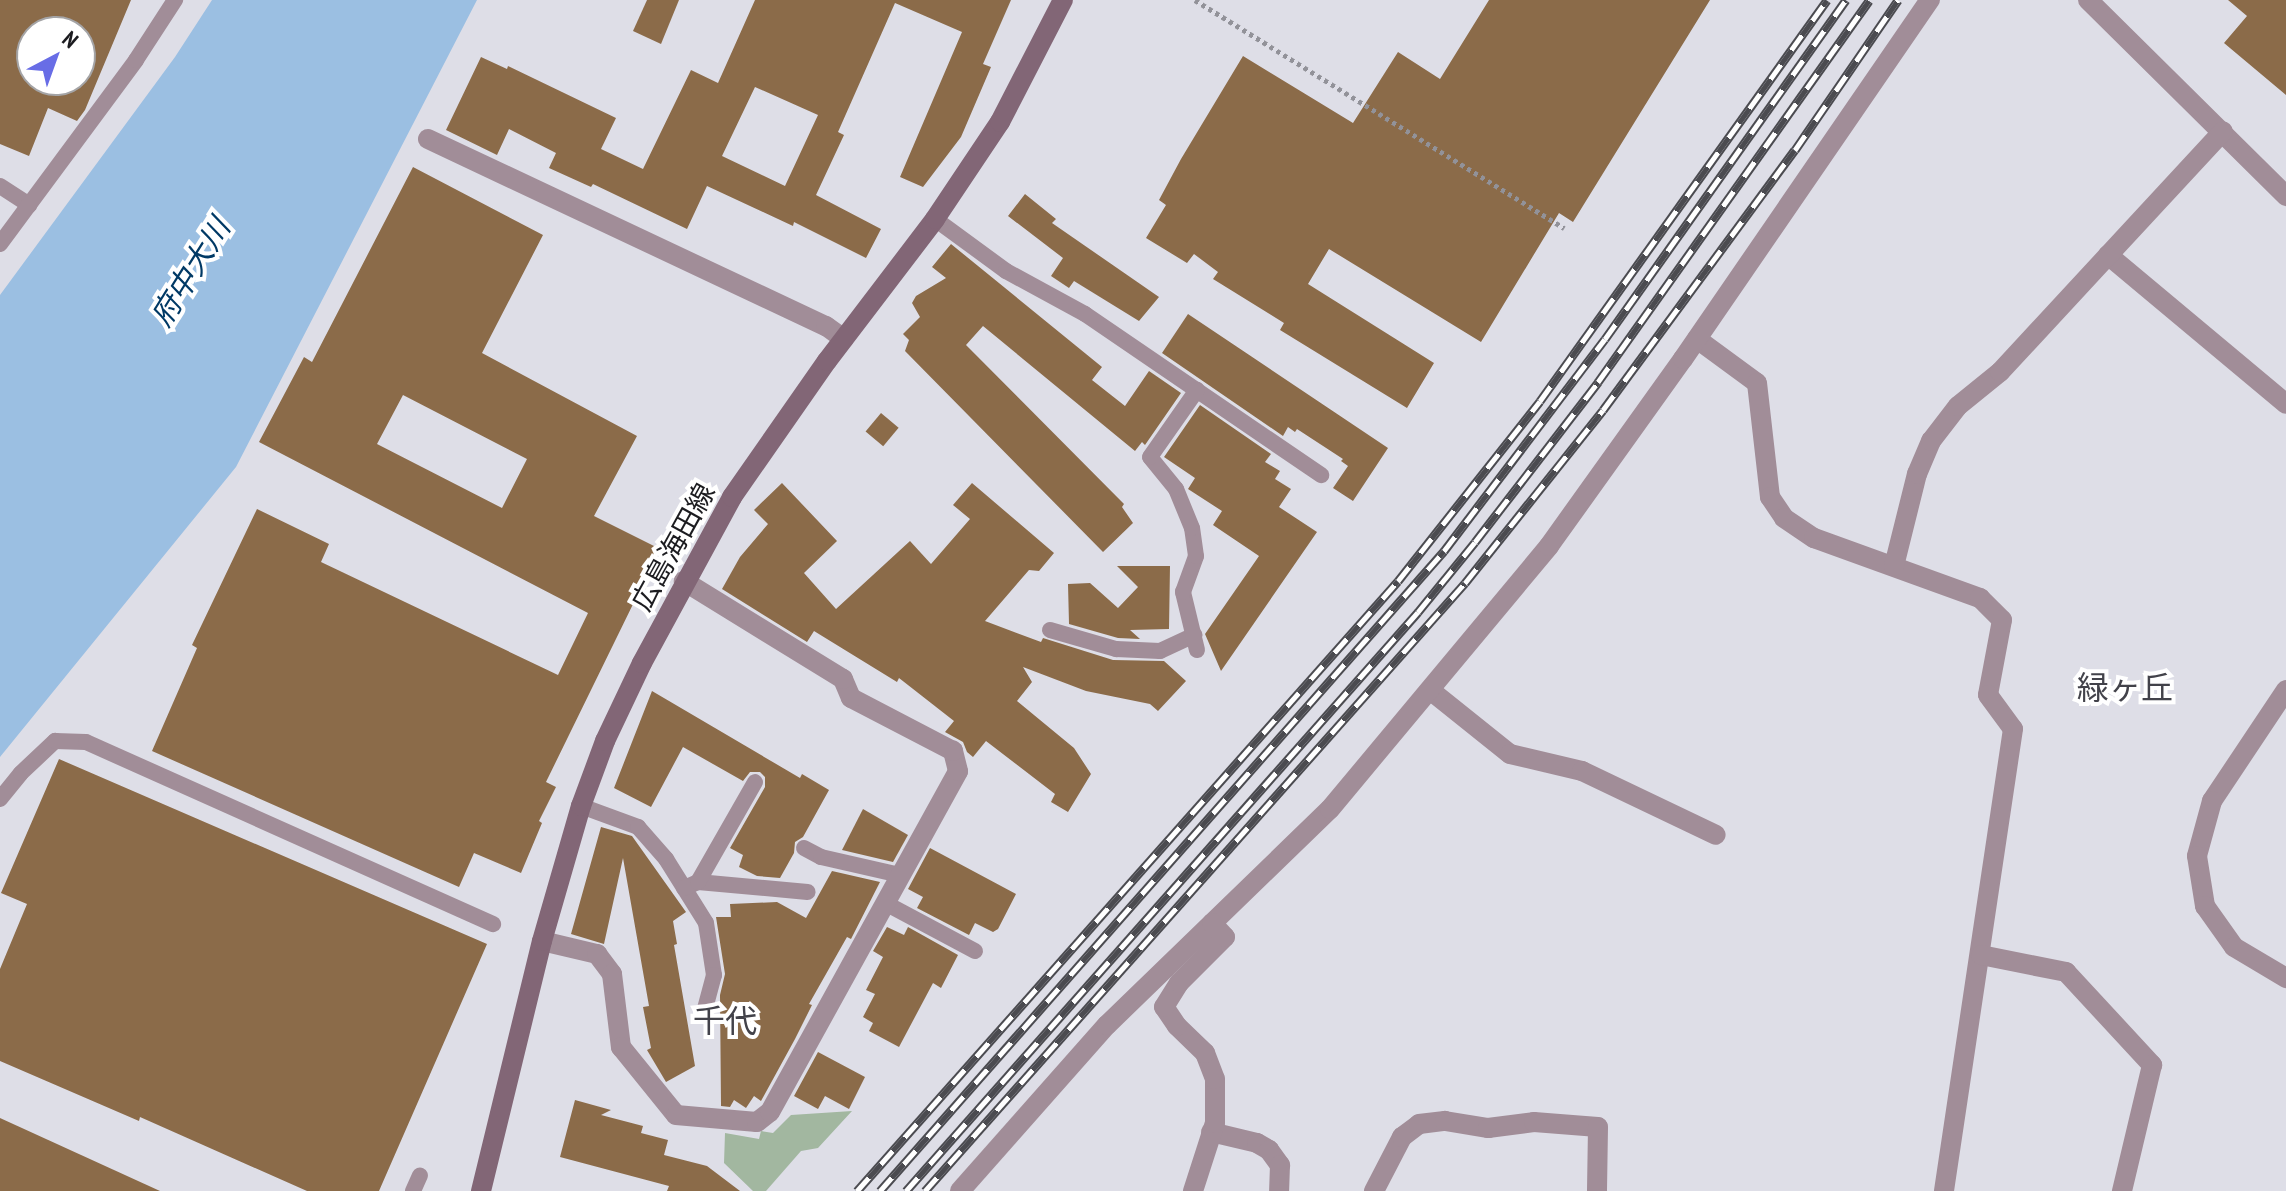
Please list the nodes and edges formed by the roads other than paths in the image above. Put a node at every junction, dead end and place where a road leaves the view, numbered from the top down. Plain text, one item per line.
1 (175, 0) edge
2 (1063, 0) edge
3 (1930, 0) edge
4 (2088, 0) edge
5 (2223, 131) junction
6 (428, 139) dead end
7 (0, 186) edge
8 (2286, 196) edge
9 (29, 205) junction
10 (935, 219) junction
11 (0, 244) edge
12 (2108, 255) junction
13 (844, 339) junction
14 (1697, 339) junction
15 (1197, 390) junction
16 (2286, 404) edge
17 (1321, 475) dead end
18 (1894, 566) junction
19 (684, 581) junction
20 (1050, 630) dead end
21 (1430, 690) junction
22 (2286, 690) edge
23 (755, 782) dead end
24 (0, 799) edge
25 (581, 806) junction
26 (1716, 835) dead end
27 (804, 848) dead end
28 (900, 875) junction
29 (691, 885) junction
30 (808, 892) dead end
31 (885, 903) junction
32 (1212, 923) junction
33 (493, 924) dead end
34 (542, 941) junction
35 (975, 951) dead end
36 (1981, 955) junction
37 (2286, 978) edge
38 (704, 1012) dead end
39 (1211, 1132) junction
40 (481, 1191) edge
41 (960, 1191) edge
42 (1193, 1191) edge
43 (1279, 1191) edge
44 (1374, 1191) edge
45 (1597, 1191) edge
46 (1944, 1191) edge
47 (2122, 1191) edge

1 - 9 lane
2 - 10 main road, 広島海田線
3 - 14 street
4 - 5 street
5 - 8 street
5 - 12 street
6 - 13 street
7 - 9 lane
9 - 11 lane
10 - 13 main road, 広島海田線
10 - 15 lane
12 - 16 street
12 - 18 street
13 - 19 main road, 広島海田線
14 - 18 street
14 - 21 street
15 - 17 lane
15 - 20 lane
18 - 36 street
19 - 25 main road, 広島海田線
19 - 28 street
21 - 26 street
21 - 32 street
22 - 37 street
23 - 29 lane
24 - 33 lane
25 - 29 lane
25 - 34 main road, 広島海田線
27 - 28 lane
28 - 31 street
29 - 30 lane
29 - 38 lane
31 - 34 street
31 - 35 lane
32 - 39 street
32 - 41 street
34 - 40 main road, 広島海田線
36 - 46 street
36 - 47 street
39 - 42 street
39 - 43 street
44 - 45 street

